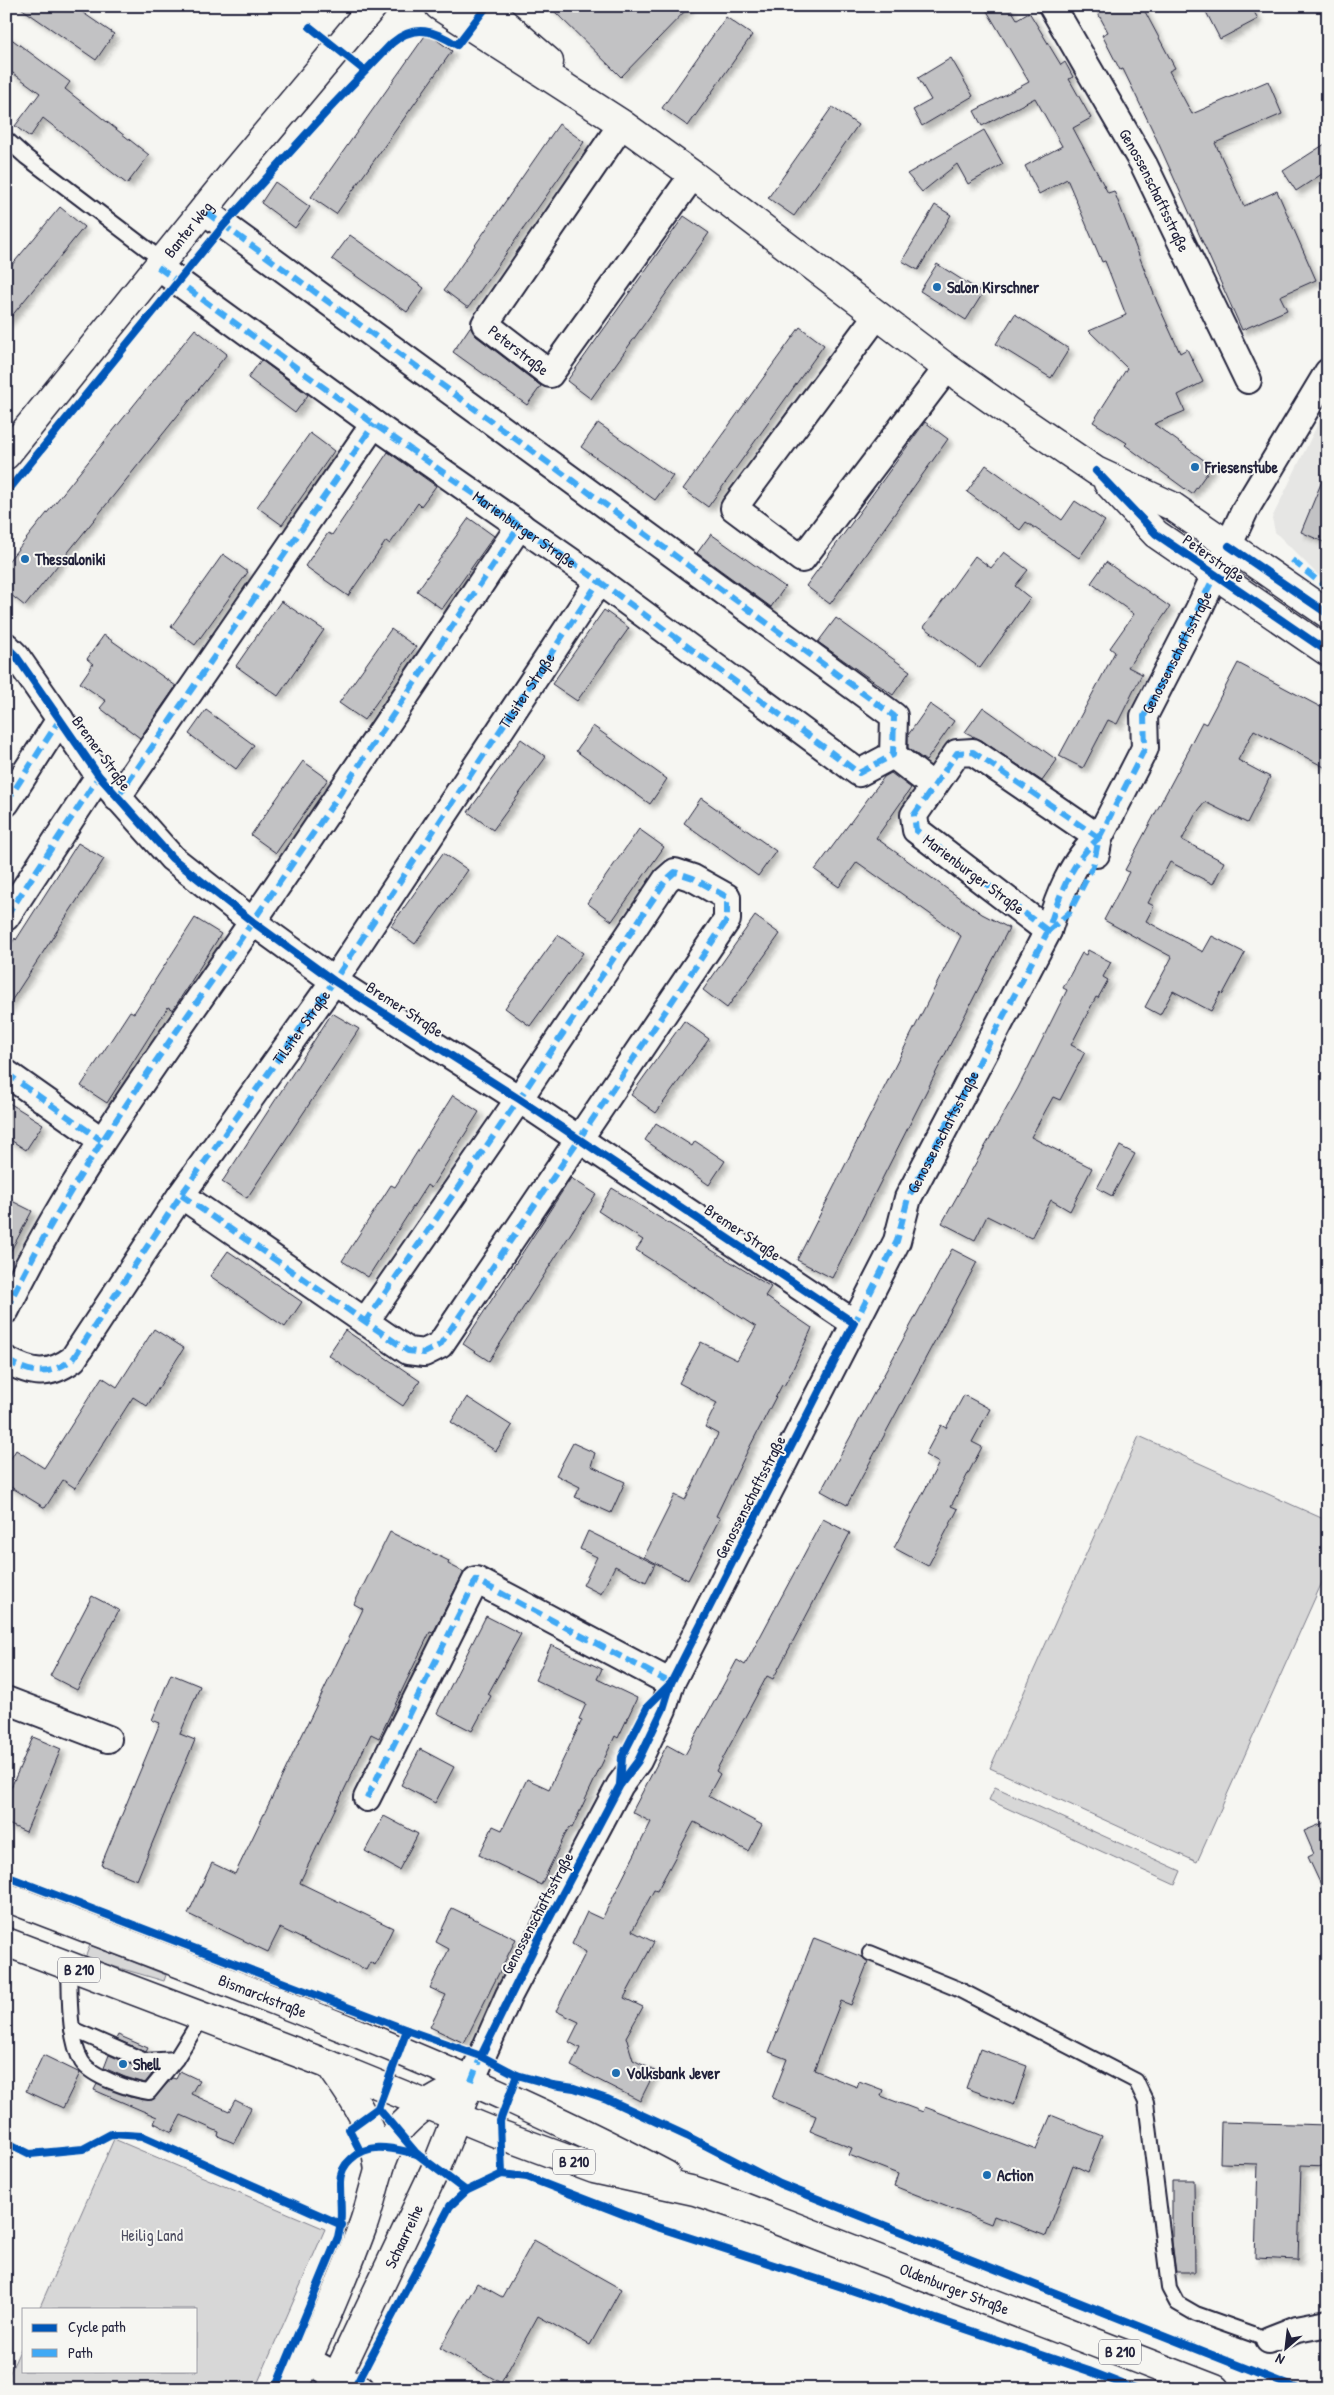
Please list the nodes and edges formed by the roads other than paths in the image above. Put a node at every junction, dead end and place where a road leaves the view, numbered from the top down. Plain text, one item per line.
1 (373, 6) edge
2 (439, 6) edge
3 (484, 6) edge
4 (1052, 6) edge
5 (622, 124) junction
6 (6, 139) edge
7 (693, 175) junction
8 (203, 210) junction
9 (160, 264) junction
10 (877, 315) junction
11 (947, 368) junction
12 (1328, 372) edge
13 (1248, 380) dead end
14 (374, 424) junction
15 (6, 455) edge
16 (1096, 471) junction
17 (520, 525) junction
18 (1229, 546) junction
19 (1215, 575) junction
20 (599, 581) junction
21 (1328, 614) edge
22 (6, 646) edge
23 (1328, 652) edge
24 (60, 719) junction
25 (893, 755) junction
26 (99, 776) junction
27 (932, 786) junction
28 (117, 798) junction
29 (6, 803) edge
30 (1099, 838) junction
31 (6, 917) edge
32 (253, 922) junction
33 (1048, 931) junction
34 (334, 981) junction
35 (6, 1073) edge
36 (519, 1099) junction
37 (578, 1138) junction
38 (101, 1140) junction
39 (181, 1195) junction
40 (6, 1310) edge
41 (365, 1322) junction
42 (854, 1324) junction
43 (6, 1360) edge
44 (671, 1683) junction
45 (6, 1700) edge
46 (108, 1739) dead end
47 (367, 1798) dead end
48 (6, 1897) edge
49 (6, 1942) edge
50 (870, 1953) dead end
51 (69, 1966) junction
52 (202, 2017) junction
53 (72, 2030) junction
54 (176, 2059) junction
55 (330, 2065) junction
56 (471, 2081) junction
57 (428, 2104) junction
58 (457, 2117) junction
59 (379, 2170) junction
60 (695, 2190) junction
61 (1328, 2323) edge
62 (1269, 2340) joint
63 (307, 2360) junction
64 (333, 2382) edge
65 (294, 2389) edge
66 (361, 2389) edge
67 (1215, 2389) edge

1 - 8 main road, Banter Weg
2 - 5 main road, Peterstraße
3 - 5 main road, Peterstraße
4 - 13 street, Genossenschaftsstraße
5 - 7 main road, Peterstraße
5 - 7 street, Peterstraße
6 - 9 lane
7 - 10 main road, Peterstraße
8 - 9 main road, Banter Weg
8 - 25 street
9 - 14 street, Marienburger Straße
9 - 15 main road, Banter Weg
10 - 11 main road, Peterstraße
10 - 11 street
11 - 16 main road, Peterstraße
12 - 18 street, Genossenschaftsstraße
14 - 17 street, Marienburger Straße
14 - 28 street, Bremer Straße
16 - 18 main road, Peterstraße
16 - 19 main road, Peterstraße
17 - 20 street, Marienburger Straße
17 - 32 street
18 - 19 street, Genossenschaftsstraße
18 - 21 main road, Peterstraße
19 - 23 main road, Peterstraße
19 - 30 street, Genossenschaftsstraße
20 - 25 street, Marienburger Straße
20 - 34 street, Tilsiter Straße
22 - 24 street, Bremer Straße
24 - 26 street, Bremer Straße
24 - 29 street, Bremer Straße
25 - 27 street
26 - 28 street, Bremer Straße
26 - 31 street, Bremer Straße
27 - 30 street, Marienburger Straße
27 - 33 street, Marienburger Straße
28 - 32 street, Bremer Straße
30 - 33 street, Genossenschaftsstraße
32 - 34 street, Bremer Straße
32 - 38 street
33 - 42 street, Genossenschaftsstraße
34 - 36 street, Bremer Straße
34 - 39 street, Tilsiter Straße
35 - 38 street
36 - 37 street, Bremer Straße
36 - 37 street
36 - 41 street
37 - 41 street
37 - 42 street, Bremer Straße
38 - 40 street
39 - 41 street
39 - 43 street, Tilsiter Straße
42 - 44 street, Genossenschaftsstraße
44 - 47 street
44 - 56 street, Genossenschaftsstraße
45 - 46 street
48 - 56 main road, Bismarckstraße / B 210
49 - 51 main road, B 210
50 - 62 lane
51 - 52 main road, B 210
51 - 53 lane
52 - 54 lane
52 - 55 main road, B 210
53 - 54 lane
53 - 54 lane
55 - 57 main road, B 210
55 - 59 main road
56 - 57 main road
56 - 58 main road, Schaarreihe
56 - 60 main road, Oldenburger Straße / B 210
57 - 58 main road, B 210
57 - 59 main road
58 - 60 main road, Oldenburger Straße / B 210
58 - 64 main road, Schaarreihe
59 - 63 main road
60 - 67 main road, Oldenburger Straße / B 210
61 - 62 street
63 - 64 street
63 - 65 main road
64 - 66 street

